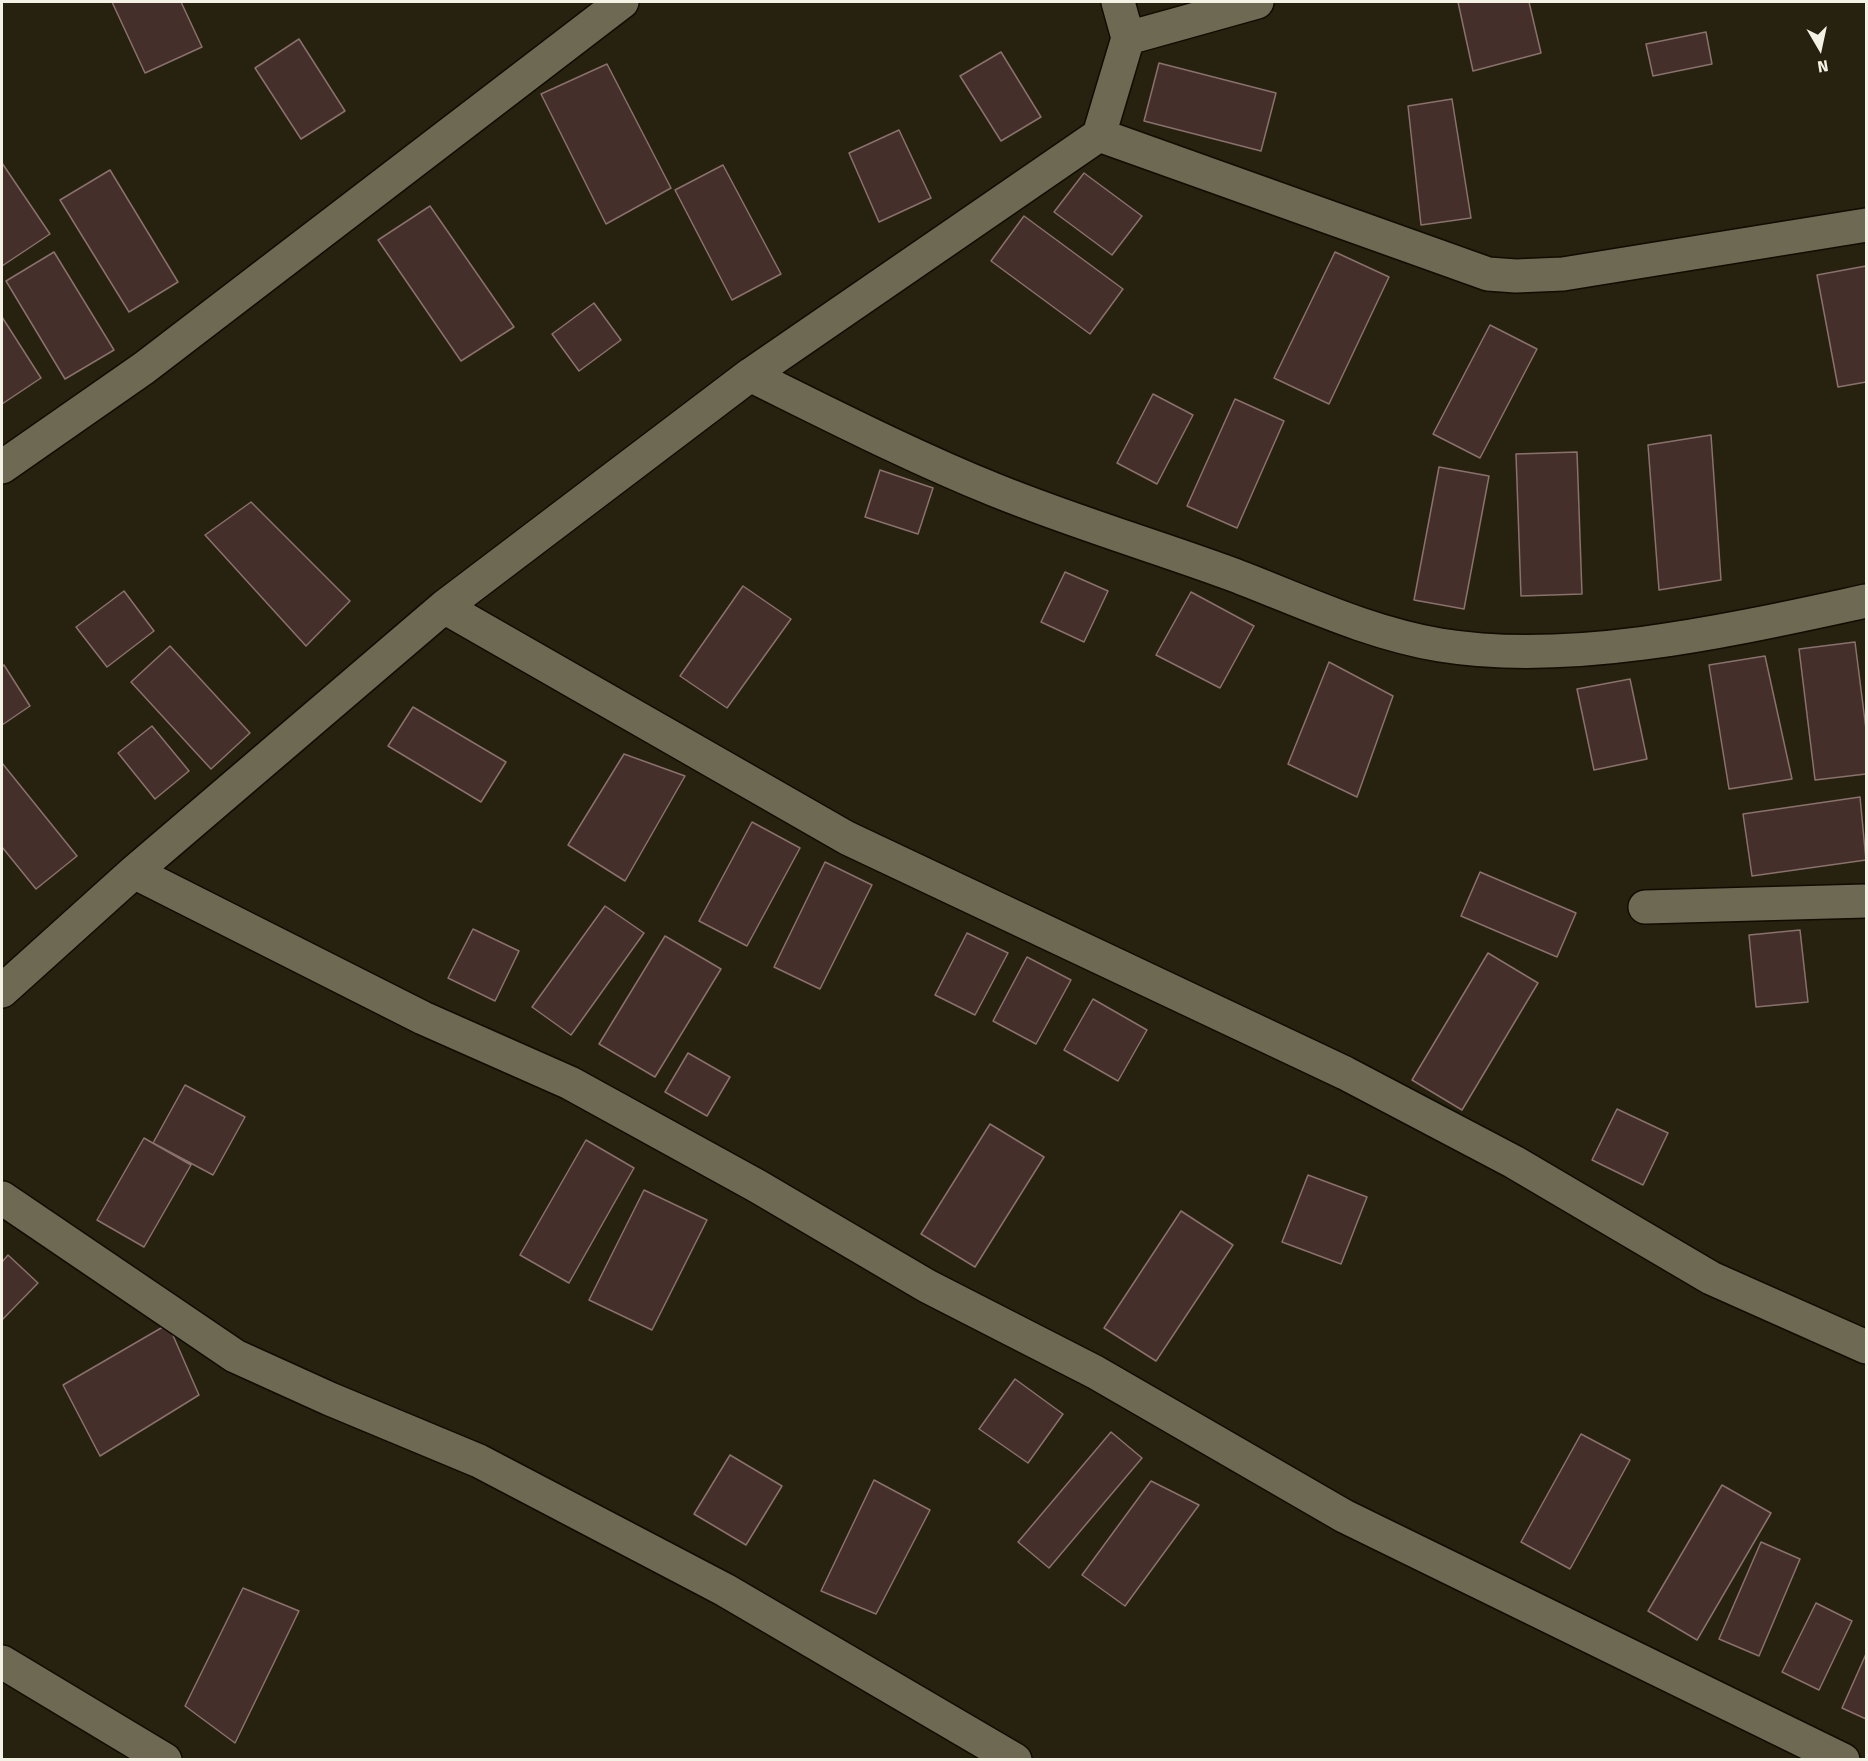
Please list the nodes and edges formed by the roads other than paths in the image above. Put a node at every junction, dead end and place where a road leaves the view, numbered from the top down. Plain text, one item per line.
1 (622, 2) edge
2 (1118, 2) edge
3 (1257, 2) edge
4 (1128, 38) junction
5 (1099, 135) junction
6 (1866, 225) edge
7 (750, 375) junction
8 (2, 467) edge
9 (1866, 601) edge
10 (444, 607) junction
11 (134, 872) junction
12 (1866, 901) edge
13 (1645, 907) dead end
14 (2, 991) edge
15 (2, 1198) edge
16 (1866, 1347) edge
17 (2, 1662) edge
18 (165, 1760) edge
19 (1015, 1760) edge
20 (1843, 1760) edge

1 - 8 street
2 - 4 street
3 - 4 street
4 - 5 street
5 - 6 street
5 - 7 street
7 - 9 street
7 - 10 street
10 - 11 street
10 - 16 street
11 - 14 street
11 - 20 street
12 - 13 street
15 - 19 street
17 - 18 street

